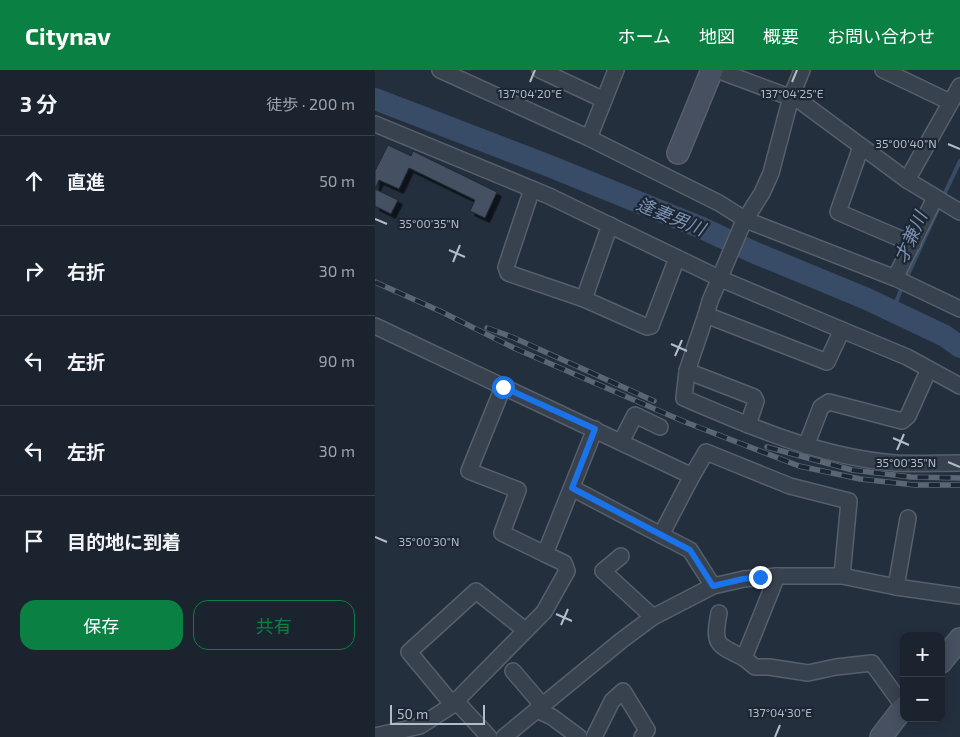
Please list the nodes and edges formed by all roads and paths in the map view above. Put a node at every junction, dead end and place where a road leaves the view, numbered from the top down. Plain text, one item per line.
1 (439, 70) edge
2 (540, 70) edge
3 (617, 70) edge
4 (712, 70) edge
5 (717, 70) edge
6 (802, 70) edge
7 (883, 70) edge
8 (960, 86) edge
9 (791, 97) junction
10 (604, 100) junction
11 (950, 102) junction
12 (375, 124) edge
13 (589, 138) junction
14 (861, 147) junction
15 (678, 153) dead end
16 (907, 180) junction
17 (532, 189) junction
18 (935, 198) junction
19 (960, 212) edge
20 (745, 222) junction
21 (610, 225) junction
22 (913, 244) junction
23 (677, 258) junction
24 (722, 275) junction
25 (895, 278) junction
26 (584, 300) junction
27 (960, 309) edge
28 (706, 315) junction
29 (375, 326) edge
30 (842, 330) junction
31 (929, 369) junction
32 (687, 371) junction
33 (960, 386) edge
34 (503, 387) junction
35 (748, 425) junction
36 (660, 427) dead end
37 (595, 429) junction
38 (621, 442) junction
39 (807, 446) junction
40 (960, 463) edge
41 (692, 476) junction
42 (572, 488) junction
43 (908, 518) dead end
44 (661, 535) junction
45 (545, 554) junction
46 (621, 556) dead end
47 (777, 576) junction
48 (842, 576) junction
49 (713, 586) junction
50 (896, 586) junction
51 (960, 596) edge
52 (719, 613) dead end
53 (653, 617) junction
54 (525, 630) junction
55 (960, 639) edge
56 (945, 657) edge
57 (744, 658) junction
58 (513, 671) dead end
59 (456, 701) junction
60 (900, 702) edge
61 (540, 708) junction
62 (900, 712) edge
63 (375, 736) edge
64 (489, 737) edge
65 (504, 737) edge
66 (579, 737) edge
67 (594, 737) edge
68 (642, 737) edge
69 (881, 737) edge

1 - 13 street
2 - 10 street
3 - 10 street
4 - 15 street
5 - 9 street
6 - 9 street
7 - 11 street
8 - 11 street
9 - 14 street
9 - 20 street
10 - 13 street
11 - 16 street
12 - 17 street
13 - 20 street
14 - 16 street
14 - 22 street
16 - 18 street
17 - 21 street
17 - 26 street
18 - 19 street
18 - 22 street
20 - 24 street
20 - 25 street
21 - 23 street
21 - 26 street
22 - 25 street
23 - 24 street
23 - 26 street
24 - 28 street
24 - 30 street
25 - 27 street
28 - 30 street
28 - 32 street
29 - 34 street
30 - 31 street
31 - 33 street
31 - 39 street
32 - 35 street
32 - 35 street
34 - 37 street
34 - 45 street
35 - 39 street
36 - 38 street
37 - 38 street
37 - 42 street
38 - 41 street
39 - 40 street
41 - 44 street
41 - 48 street
42 - 44 street
42 - 45 street
43 - 50 street
44 - 49 street
45 - 54 street
46 - 53 street
47 - 48 street
47 - 49 street
47 - 57 street
48 - 50 street
49 - 53 street
50 - 51 street
52 - 57 street
53 - 61 street
54 - 59 street
54 - 59 street
55 - 56 street
57 - 60 street
58 - 61 street
59 - 63 street
59 - 64 street
61 - 65 street
61 - 66 street
62 - 69 street
67 - 68 street

